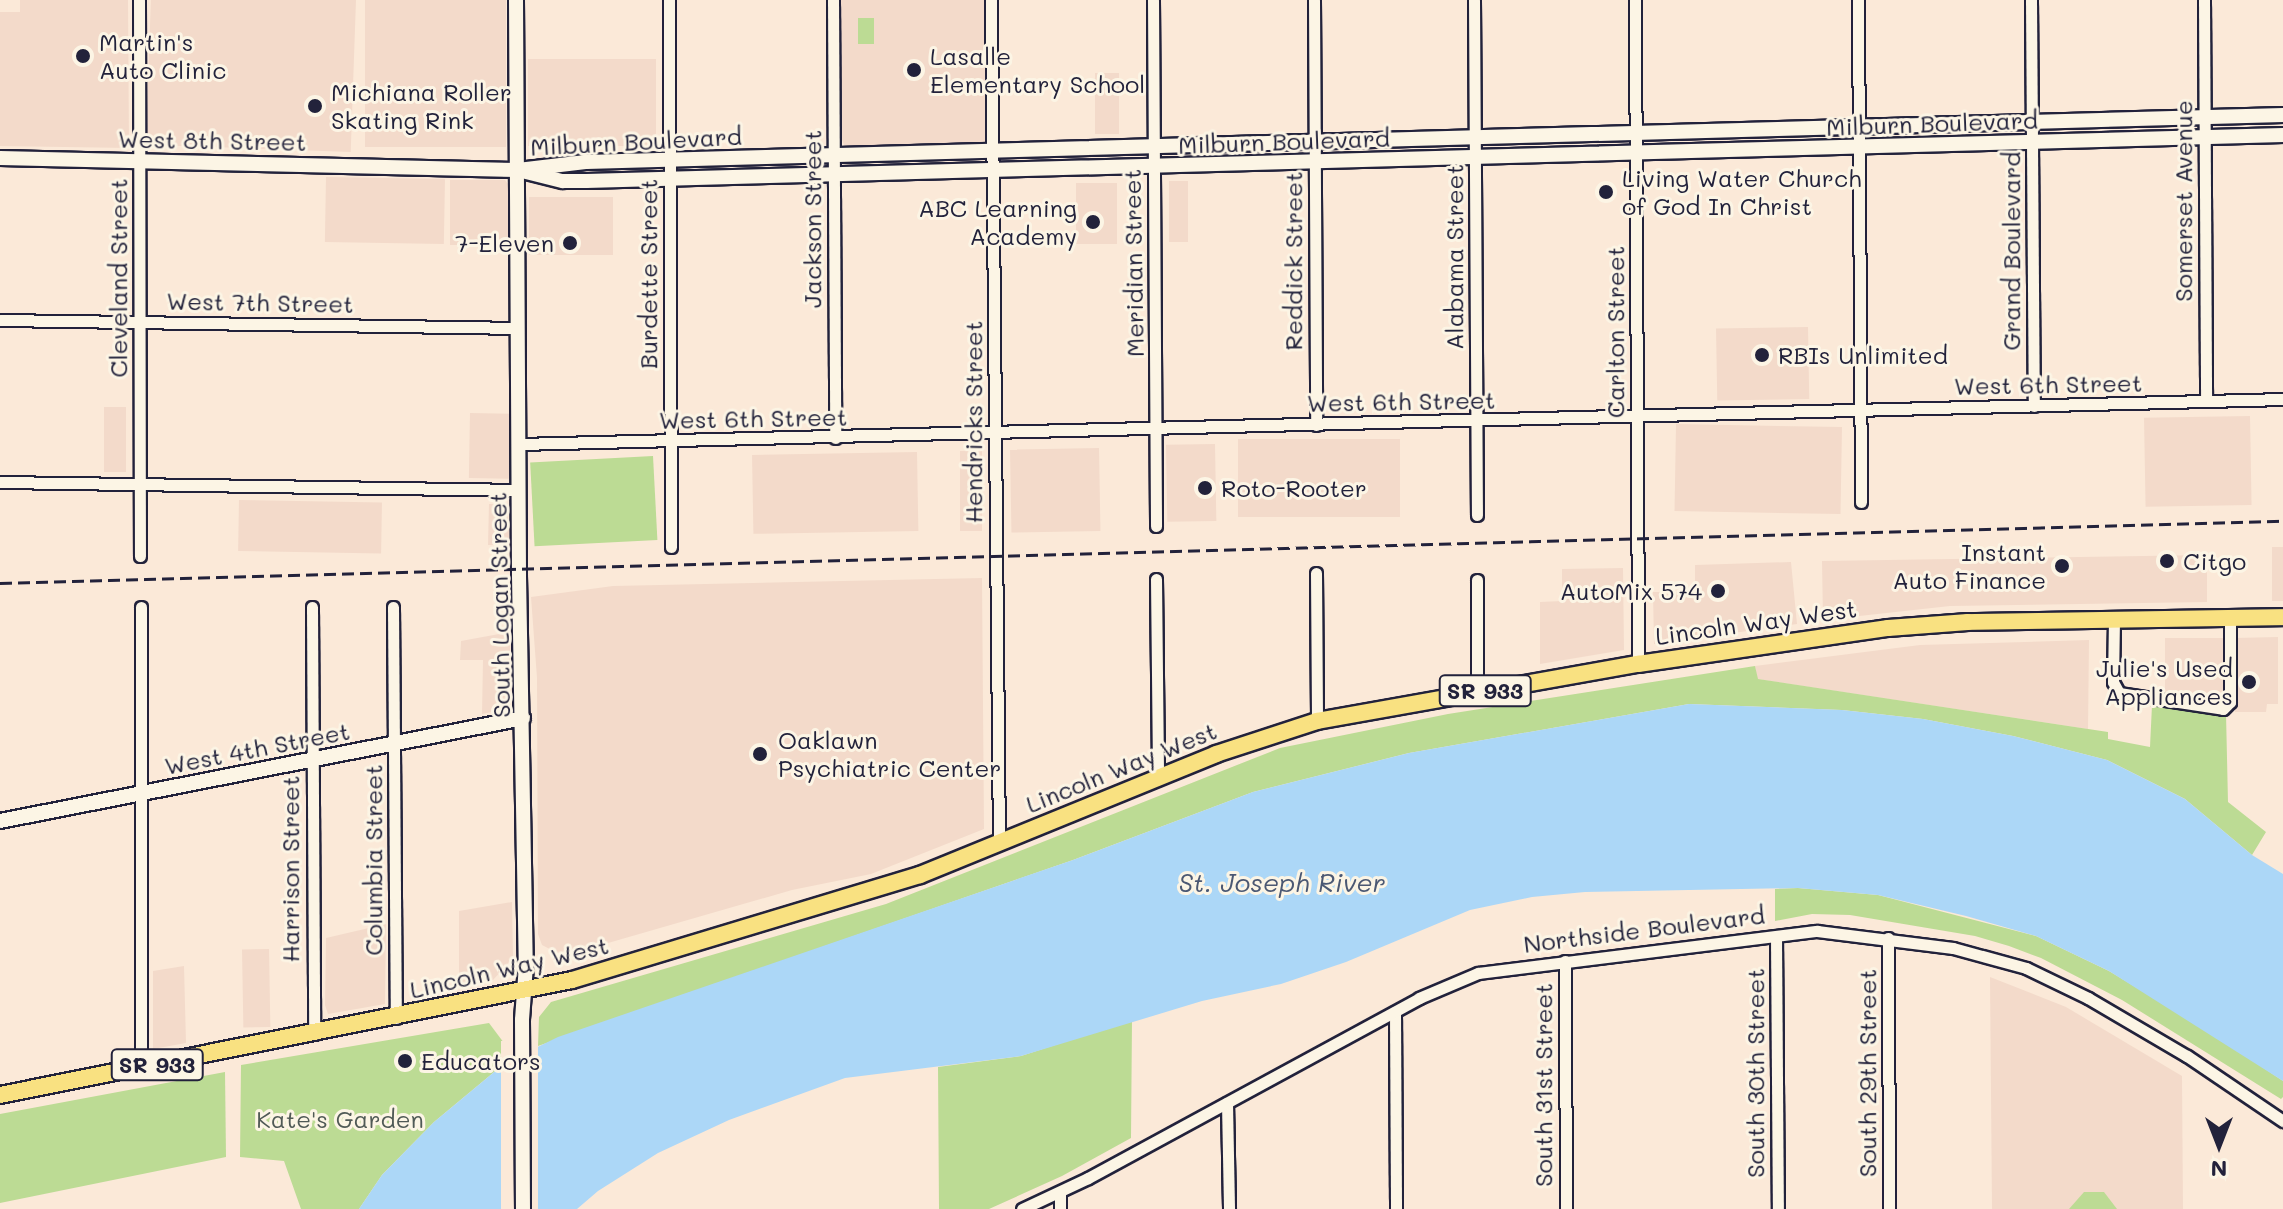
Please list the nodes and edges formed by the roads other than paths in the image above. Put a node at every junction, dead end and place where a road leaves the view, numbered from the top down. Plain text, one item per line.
1 (139, 0) edge
2 (516, 0) edge
3 (669, 0) edge
4 (833, 0) edge
5 (991, 0) edge
6 (1153, 0) edge
7 (1314, 0) edge
8 (1474, 0) edge
9 (1635, 0) edge
10 (1858, 0) edge
11 (2031, 0) edge
12 (2204, 0) edge
13 (2283, 115) edge
14 (2205, 117) junction
15 (2032, 122) junction
16 (1859, 127) junction
17 (1635, 133) junction
18 (2283, 135) edge
19 (1475, 137) junction
20 (2205, 137) junction
21 (1315, 141) junction
22 (2032, 142) junction
23 (1154, 146) junction
24 (1859, 147) junction
25 (993, 151) junction
26 (1636, 153) junction
27 (834, 155) junction
28 (1475, 157) junction
29 (0, 158) edge
30 (670, 159) junction
31 (139, 160) junction
32 (1315, 162) junction
33 (1153, 166) junction
34 (518, 170) junction
35 (993, 171) junction
36 (834, 175) junction
37 (670, 179) junction
38 (0, 320) edge
39 (140, 322) junction
40 (518, 328) junction
41 (2283, 399) edge
42 (2206, 401) junction
43 (2034, 406) junction
44 (1861, 411) junction
45 (1637, 417) junction
46 (1476, 421) junction
47 (1316, 425) junction
48 (1156, 429) junction
49 (995, 434) junction
50 (835, 438) junction
51 (671, 442) junction
52 (519, 444) junction
53 (0, 482) edge
54 (140, 484) junction
55 (519, 490) junction
56 (1861, 502) dead end
57 (1477, 515) dead end
58 (1156, 526) dead end
59 (671, 547) dead end
60 (140, 556) dead end
61 (1316, 573) dead end
62 (1156, 579) dead end
63 (1477, 580) dead end
64 (141, 607) dead end
65 (312, 607) dead end
66 (393, 607) dead end
67 (2283, 617) edge
68 (2230, 618) junction
69 (2114, 619) junction
70 (1638, 664) junction
71 (1477, 692) junction
72 (523, 718) junction
73 (1317, 721) junction
74 (395, 744) junction
75 (312, 760) junction
76 (1158, 779) junction
77 (140, 794) junction
78 (0, 821) edge
79 (999, 843) junction
80 (1776, 937) junction
81 (1888, 938) junction
82 (1565, 961) junction
83 (523, 992) junction
84 (1395, 1012) junction
85 (396, 1018) junction
86 (314, 1034) junction
87 (141, 1068) junction
88 (0, 1095) edge
89 (1227, 1103) junction
90 (2283, 1121) edge
91 (1060, 1192) junction
92 (523, 1209) edge
93 (1022, 1209) edge
94 (1060, 1209) edge
95 (1229, 1209) edge
96 (1396, 1209) edge
97 (1566, 1209) edge
98 (1778, 1209) edge
99 (1889, 1209) edge

1 - 31 street, Cleveland Street
2 - 34 street, South Logan Street
3 - 30 street, Burdette Street
4 - 27 street, Jackson Street
5 - 25 street, Hendricks Street
6 - 23 street, Meridian Street
7 - 21 street, Reddick Street
8 - 19 street, Alabama Street
9 - 17 street, Carlton Street
10 - 16 street
11 - 15 street, Grand Boulevard
12 - 14 street, Somerset Avenue
13 - 14 street, Milburn Boulevard
14 - 15 street, Milburn Boulevard
14 - 20 street, Somerset Avenue
15 - 16 street, Milburn Boulevard
15 - 22 street, Grand Boulevard
16 - 17 street, Milburn Boulevard
16 - 24 street
17 - 19 street, Milburn Boulevard
17 - 26 street, Carlton Street
18 - 20 street, Milburn Boulevard
19 - 21 street, Milburn Boulevard
19 - 28 street, Alabama Street
20 - 22 street, Milburn Boulevard
20 - 42 street, Somerset Avenue
21 - 23 street, Milburn Boulevard
21 - 32 street, Reddick Street
22 - 24 street, Milburn Boulevard
22 - 43 street, Grand Boulevard
23 - 25 street, Milburn Boulevard
23 - 33 street, Meridian Street
24 - 26 street, Milburn Boulevard
24 - 44 street
25 - 27 street, Milburn Boulevard
25 - 35 street, Hendricks Street
26 - 28 street, Milburn Boulevard
26 - 45 street, Carlton Street
27 - 30 street, Milburn Boulevard
27 - 36 street, Jackson Street
28 - 32 street, Milburn Boulevard
28 - 46 street, Alabama Street
29 - 31 street, West 8th Street
30 - 34 street, Milburn Boulevard
30 - 37 street, Burdette Street
31 - 34 street, West 8th Street
31 - 39 street, Cleveland Street
32 - 33 street, Milburn Boulevard
32 - 47 street, Reddick Street
33 - 35 street, Milburn Boulevard
33 - 48 street, Meridian Street
34 - 37 street, Milburn Boulevard
34 - 40 street, South Logan Street
35 - 36 street, Milburn Boulevard
35 - 49 street, Hendricks Street
36 - 37 street, Milburn Boulevard
36 - 50 street, Jackson Street
37 - 51 street, Burdette Street
38 - 39 street, West 7th Street
39 - 40 street, West 7th Street
39 - 54 street, Cleveland Street
40 - 52 street, South Logan Street
41 - 42 street, West 6th Street
42 - 43 street, West 6th Street
43 - 44 street, West 6th Street
44 - 45 street, West 6th Street
44 - 56 street
45 - 46 street, West 6th Street
45 - 70 street, Carlton Street
46 - 47 street, West 6th Street
46 - 57 street, Alabama Street
47 - 48 street, West 6th Street
48 - 49 street, West 6th Street
48 - 58 street, Meridian Street
49 - 50 street, West 6th Street
49 - 79 street, Hendricks Street
50 - 51 street, West 6th Street
51 - 52 street, West 6th Street
51 - 59 street, Burdette Street
52 - 55 street, South Logan Street
53 - 54 street
54 - 55 street
54 - 60 street, Cleveland Street
55 - 72 street, South Logan Street
61 - 73 street
62 - 76 street
63 - 71 street
64 - 77 street
65 - 75 street, Harrison Street
66 - 74 street, Columbia Street
67 - 68 main road, Lincoln Way West / SR 933
68 - 69 main road, Lincoln Way West / SR 933
68 - 69 street
69 - 70 main road, Lincoln Way West / SR 933
70 - 71 main road, Lincoln Way West / SR 933
71 - 73 main road, Lincoln Way West / SR 933
72 - 74 street, West 4th Street
72 - 83 street, South Logan Street
73 - 76 main road, Lincoln Way West / SR 933
74 - 75 street, West 4th Street
74 - 85 street, Columbia Street
75 - 77 street, West 4th Street
75 - 86 street, Harrison Street
76 - 79 main road, Lincoln Way West / SR 933
77 - 78 street, West 4th Street
77 - 87 street
79 - 83 main road, Lincoln Way West / SR 933
80 - 81 street, Northside Boulevard
80 - 82 street, Northside Boulevard
80 - 98 street, South 30th Street
81 - 90 street, Northside Boulevard
81 - 99 street, South 29th Street
82 - 84 street, Northside Boulevard
82 - 97 street, South 31st Street
83 - 85 main road, Lincoln Way West / SR 933
83 - 92 street, South Logan Street
84 - 89 street, Northside Boulevard
84 - 96 street
85 - 86 main road, Lincoln Way West / SR 933
86 - 87 main road, Lincoln Way West / SR 933
87 - 88 main road, Lincoln Way West / SR 933
89 - 91 street, Northside Boulevard
89 - 95 street
91 - 93 street, Northside Boulevard
91 - 94 street

